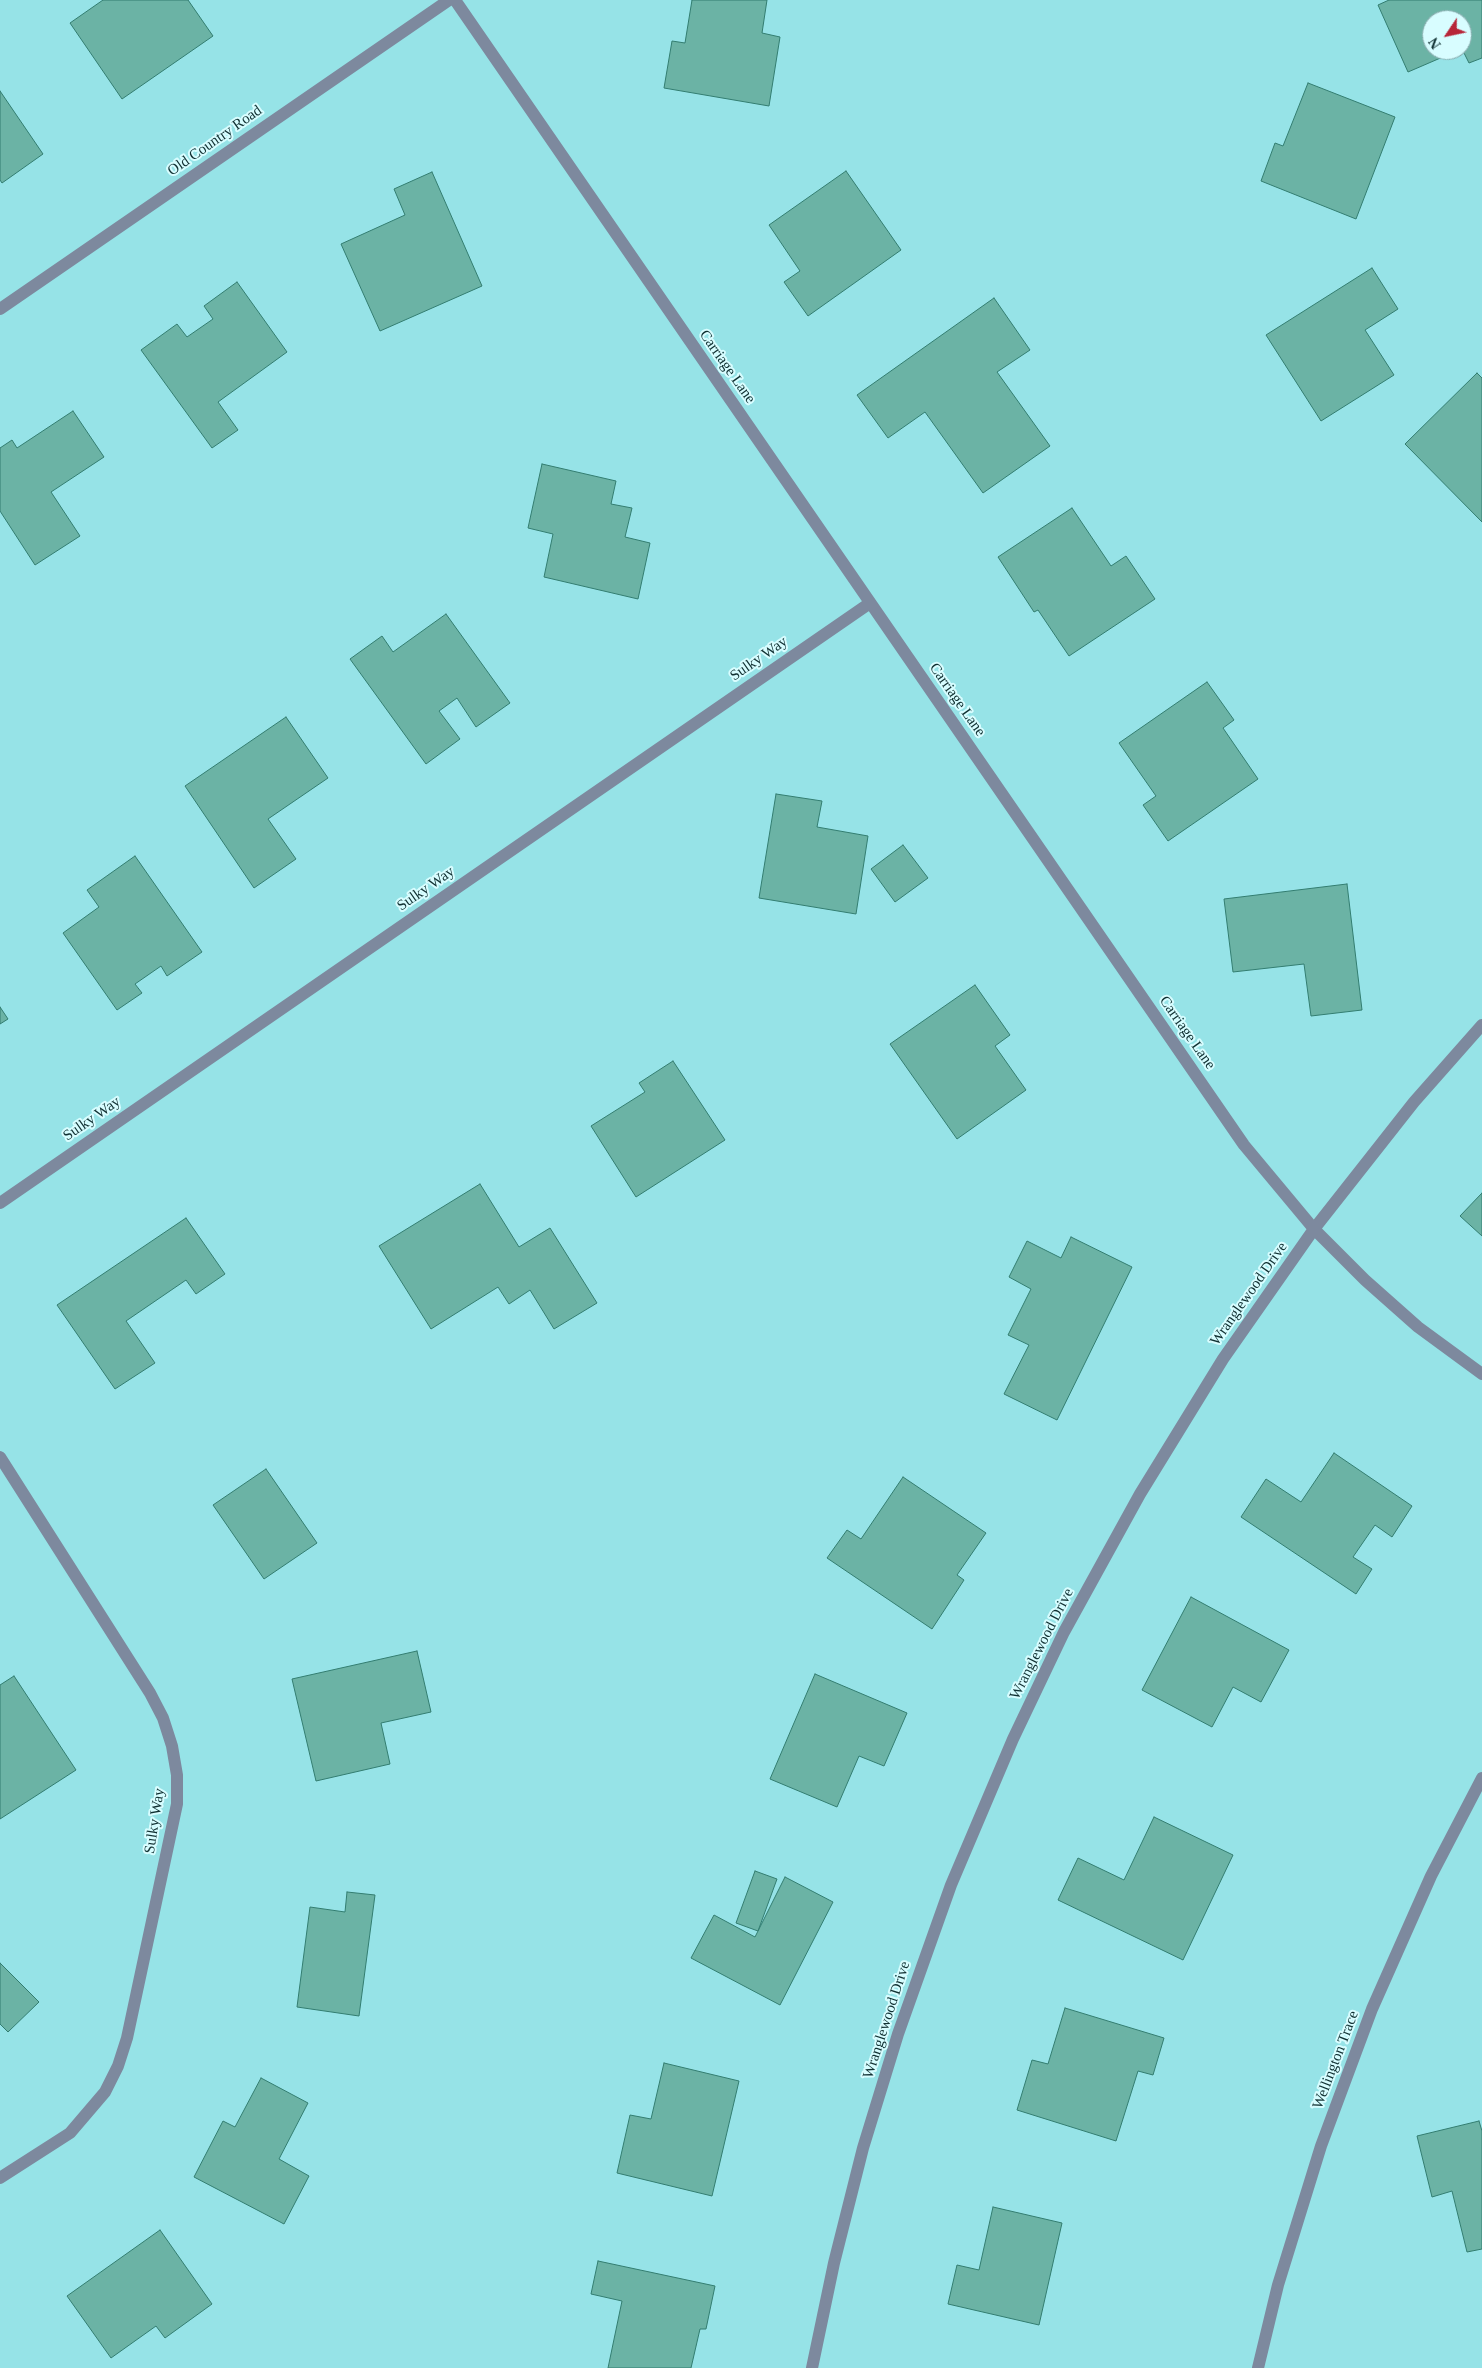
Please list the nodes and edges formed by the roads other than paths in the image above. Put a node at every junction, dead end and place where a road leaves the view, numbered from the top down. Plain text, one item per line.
1 (449, 0) edge
2 (455, 0) edge
3 (0, 309) edge
4 (870, 602) junction
5 (1482, 1025) edge
6 (0, 1203) edge
7 (1314, 1229) junction
8 (1482, 1374) edge
9 (0, 1457) edge
10 (1482, 1778) edge
11 (0, 2178) edge
12 (812, 2368) edge
13 (1258, 2368) edge

1 - 3 street, Old Country Road
2 - 4 street, Carriage Lane
4 - 6 street, Sulky Way
4 - 7 street, Carriage Lane
5 - 7 street, Wranglewood Drive
7 - 8 street, Carriage Lane
7 - 12 street, Wranglewood Drive
9 - 11 street, Sulky Way
10 - 13 street, Wellington Trace

